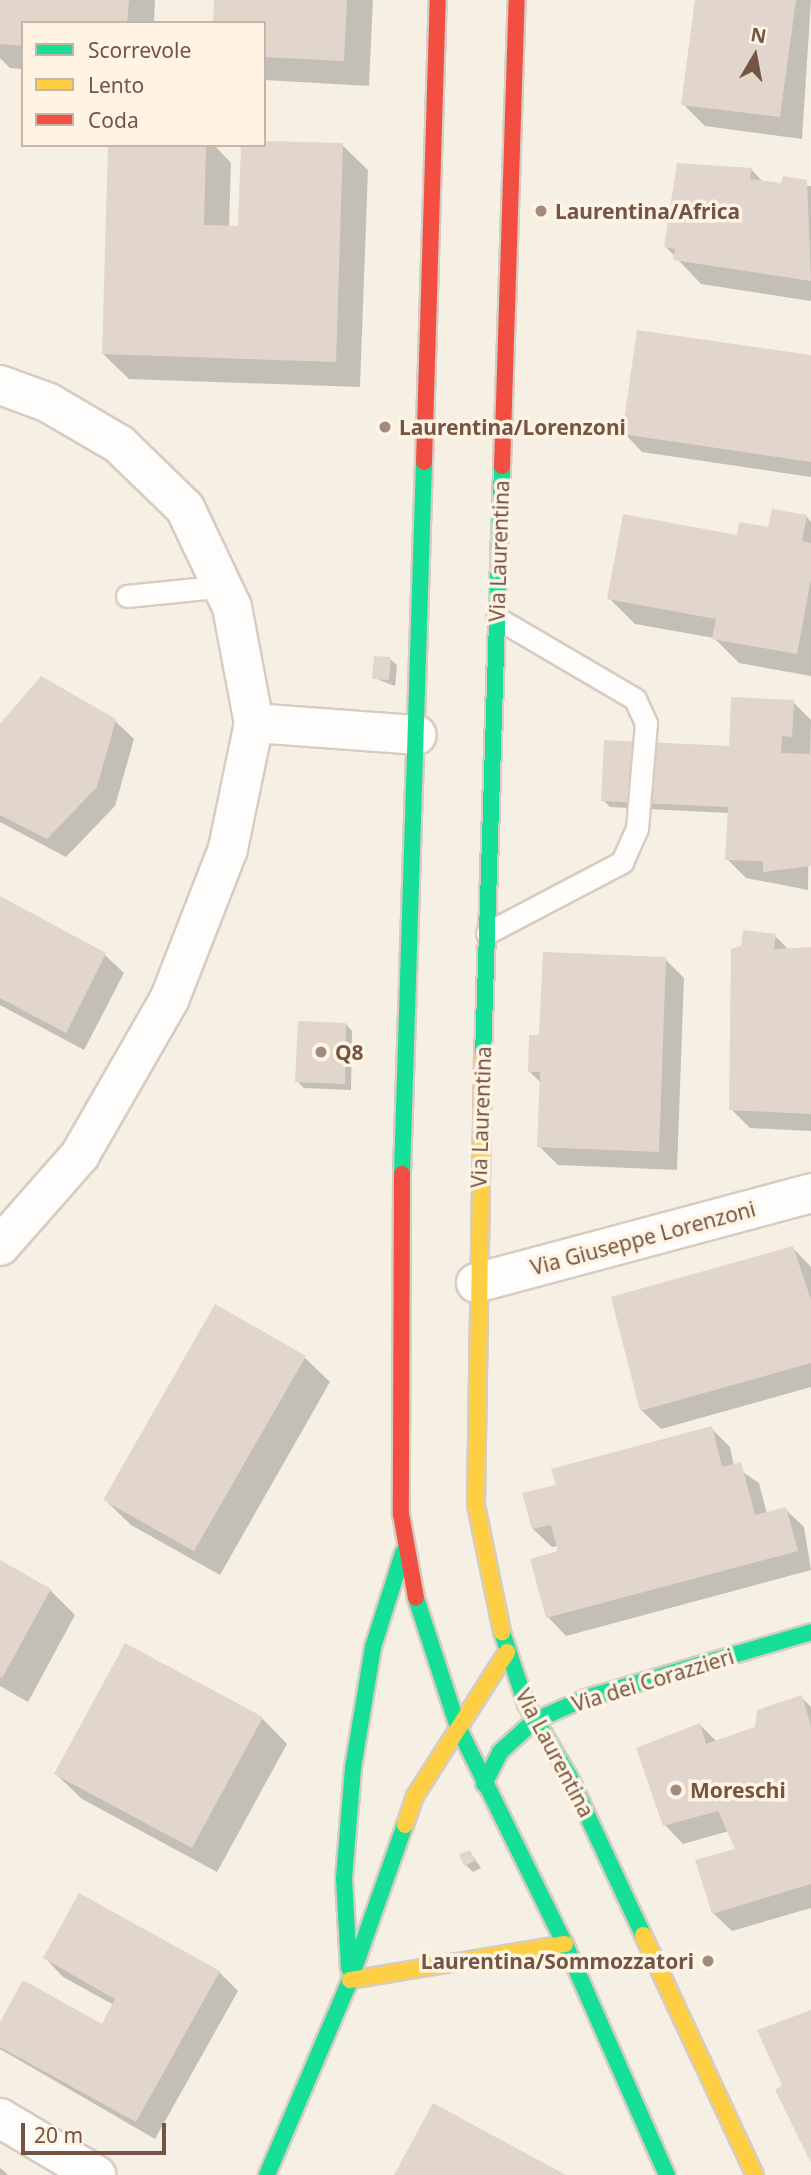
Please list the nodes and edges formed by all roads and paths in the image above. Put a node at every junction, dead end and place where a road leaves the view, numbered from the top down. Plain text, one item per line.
1 (438, 0) edge
2 (517, 0) edge
3 (0, 385) edge
4 (225, 586) junction
5 (127, 596) dead end
6 (497, 618) junction
7 (254, 723) junction
8 (417, 734) junction
9 (487, 933) junction
10 (811, 1194) edge
11 (0, 1246) edge
12 (476, 1283) junction
13 (405, 1547) junction
14 (811, 1632) edge
15 (507, 1653) junction
16 (534, 1721) junction
17 (458, 1727) junction
18 (484, 1784) junction
19 (565, 1944) junction
20 (350, 1980) junction
21 (0, 2118) edge
22 (96, 2175) edge
23 (267, 2175) edge
24 (667, 2175) edge
25 (755, 2175) edge

1 - 8 main road
2 - 6 main road, Via Laurentina
3 - 4 street
4 - 5 lane
4 - 7 street
6 - 9 main road, Via Laurentina
6 - 9 lane
7 - 8 street
7 - 11 street
8 - 13 main road
9 - 12 main road, Via Laurentina
10 - 12 street, Via Giuseppe Lorenzoni
12 - 15 main road, Via Laurentina
13 - 17 main road
13 - 20 main road
14 - 16 main road, Via dei Corazzieri
15 - 16 main road, Via Laurentina
15 - 17 main road
16 - 18 main road, Via dei Corazzieri
16 - 25 main road, Via Laurentina
17 - 18 main road
17 - 20 main road
18 - 19 main road
19 - 20 main road
19 - 24 main road
20 - 23 main road
21 - 22 street

